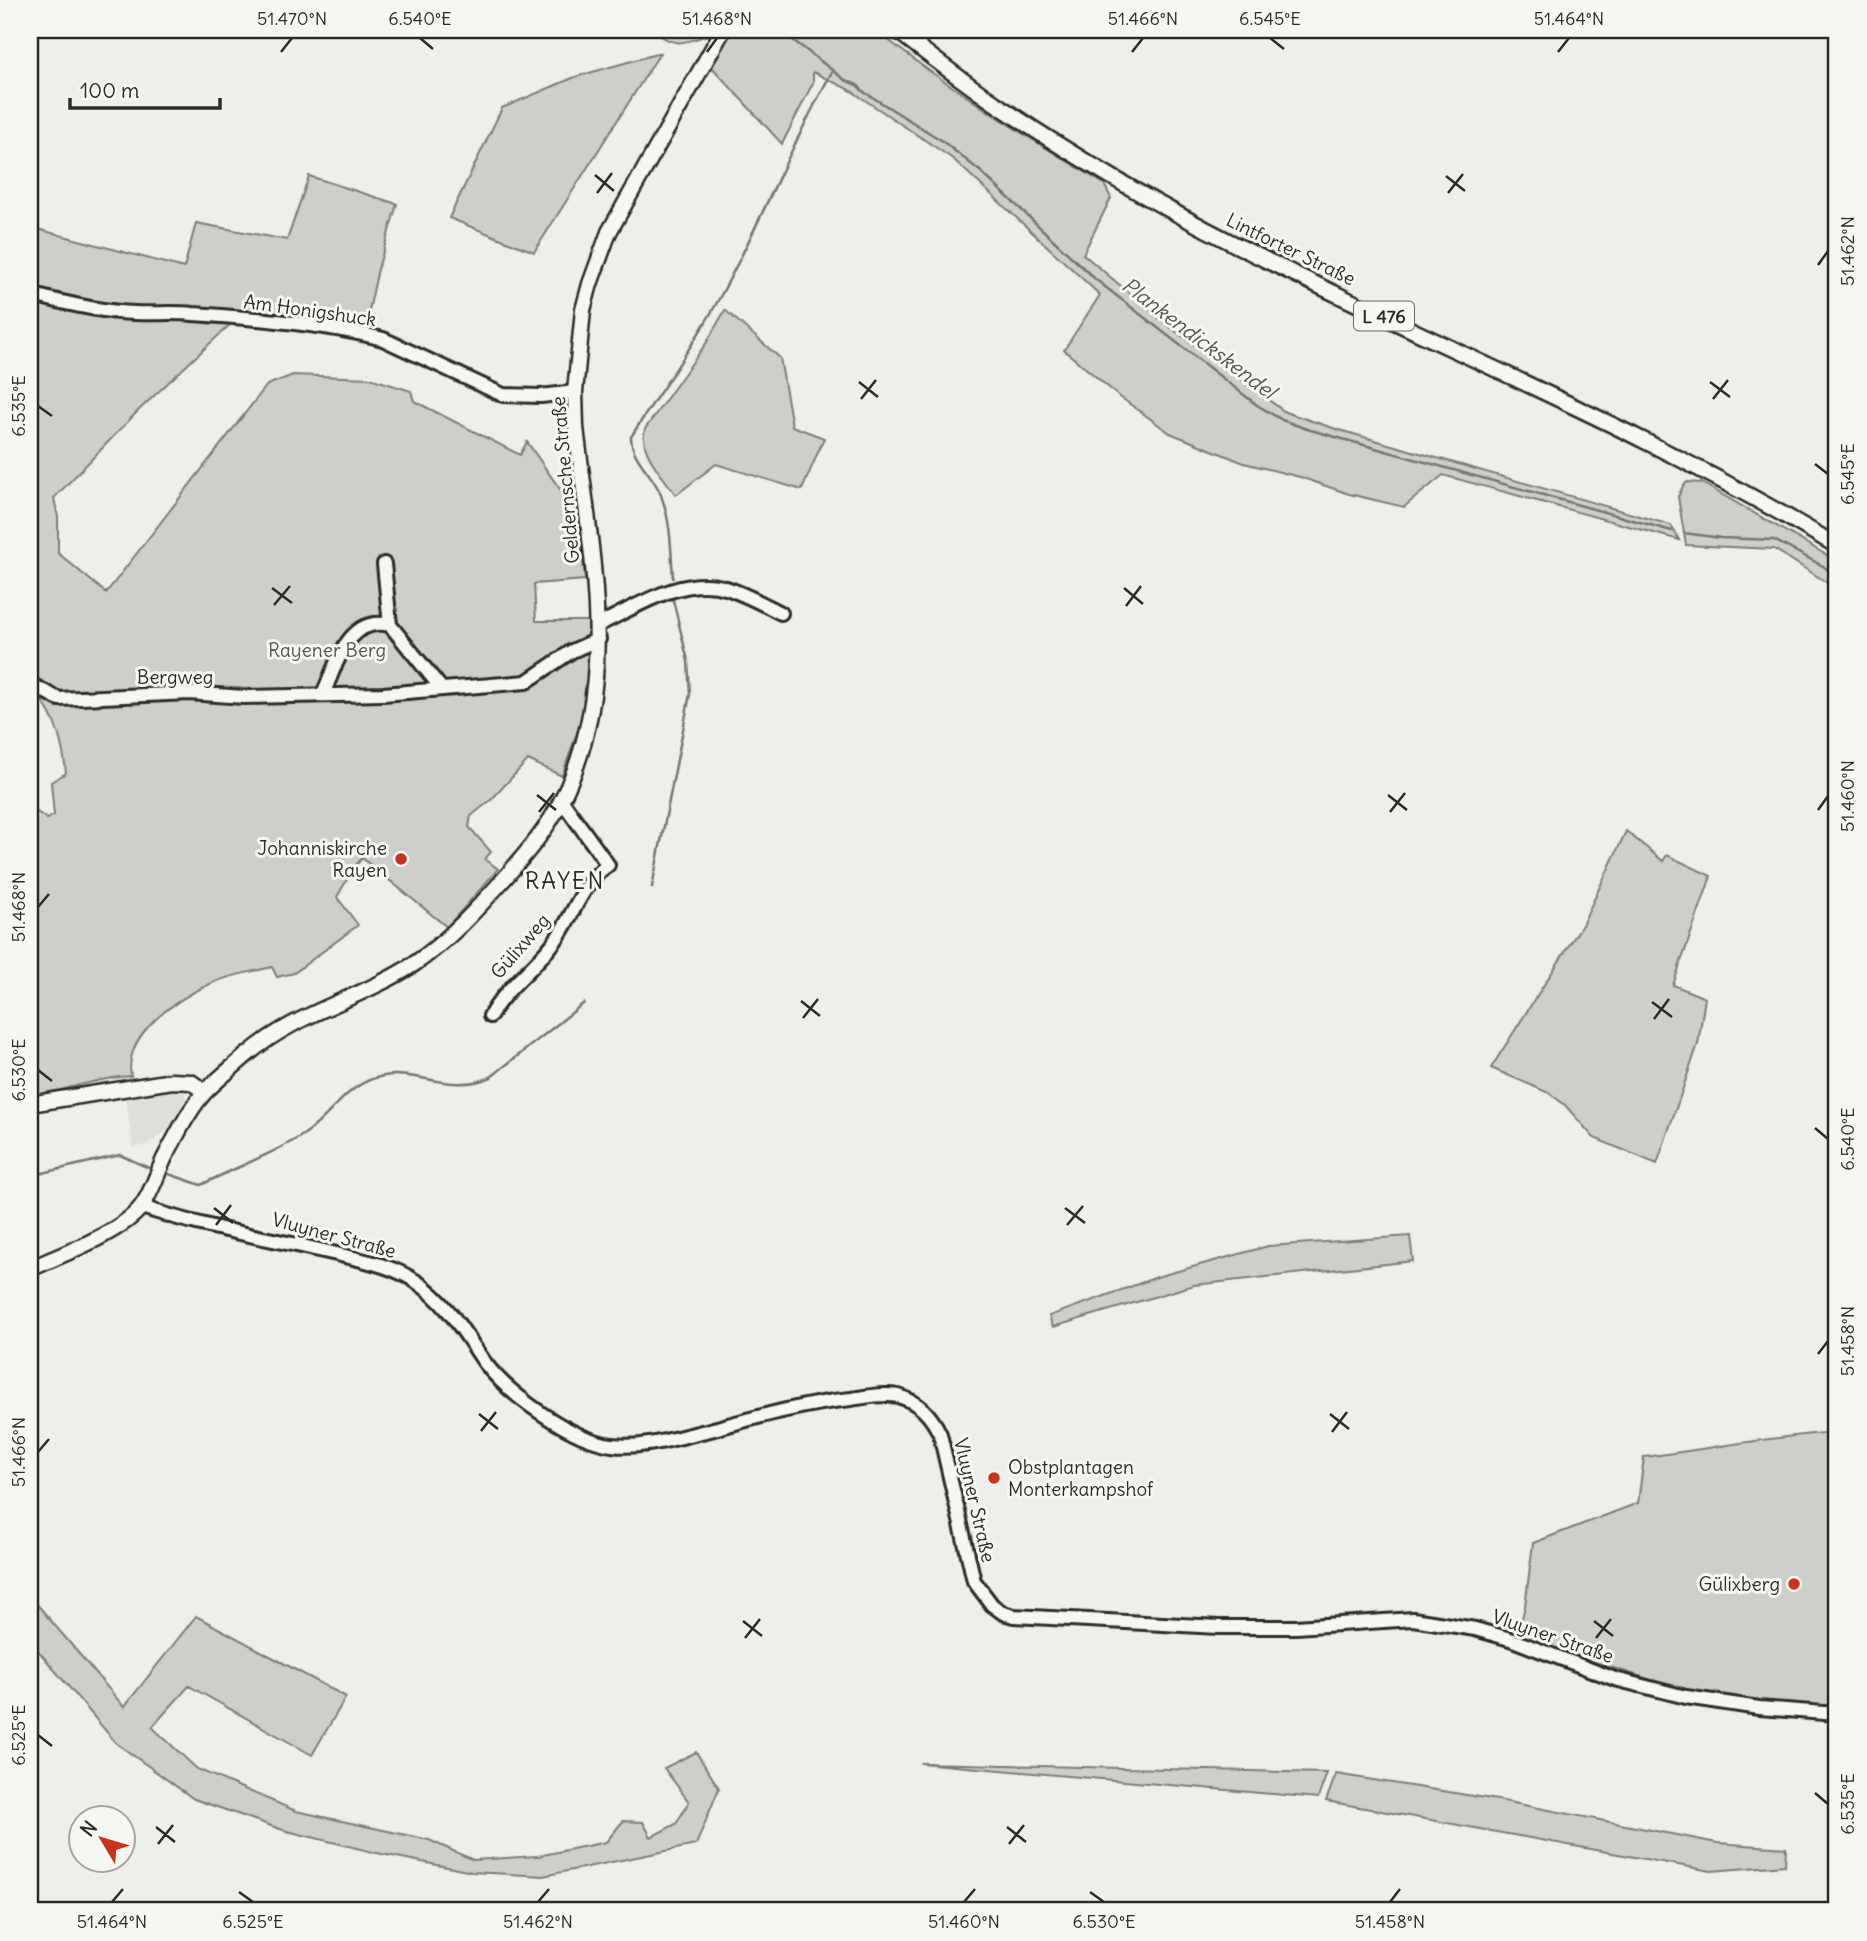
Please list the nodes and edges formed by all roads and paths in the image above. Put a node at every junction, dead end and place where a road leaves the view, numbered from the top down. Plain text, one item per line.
1 (723, 30) edge
2 (896, 30) edge
3 (30, 294) edge
4 (575, 393) junction
5 (1837, 546) edge
6 (384, 564) dead end
7 (781, 613) dead end
8 (390, 625) junction
9 (598, 632) junction
10 (30, 684) edge
11 (441, 688) junction
12 (323, 694) junction
13 (562, 801) junction
14 (490, 1016) dead end
15 (205, 1093) junction
16 (30, 1104) edge
17 (142, 1207) junction
18 (30, 1269) edge
19 (1837, 1714) edge

1 - 4 main road, Geldernsche Straße
2 - 5 main road, Lintforter Straße / L 476
3 - 4 street, Am Honigshuck
4 - 9 main road, Geldernsche Straße
6 - 8 street
7 - 9 street
8 - 11 street
8 - 12 street
9 - 11 street, Bergweg
9 - 13 main road, Geldernsche Straße
10 - 12 street, Bergweg
11 - 12 street, Bergweg
13 - 14 street, Gülixweg
13 - 15 main road, Geldernsche Straße
15 - 16 main road
15 - 17 main road, Geldernsche Straße
17 - 18 main road, Geldernsche Straße
17 - 19 street, Vluyner Straße

